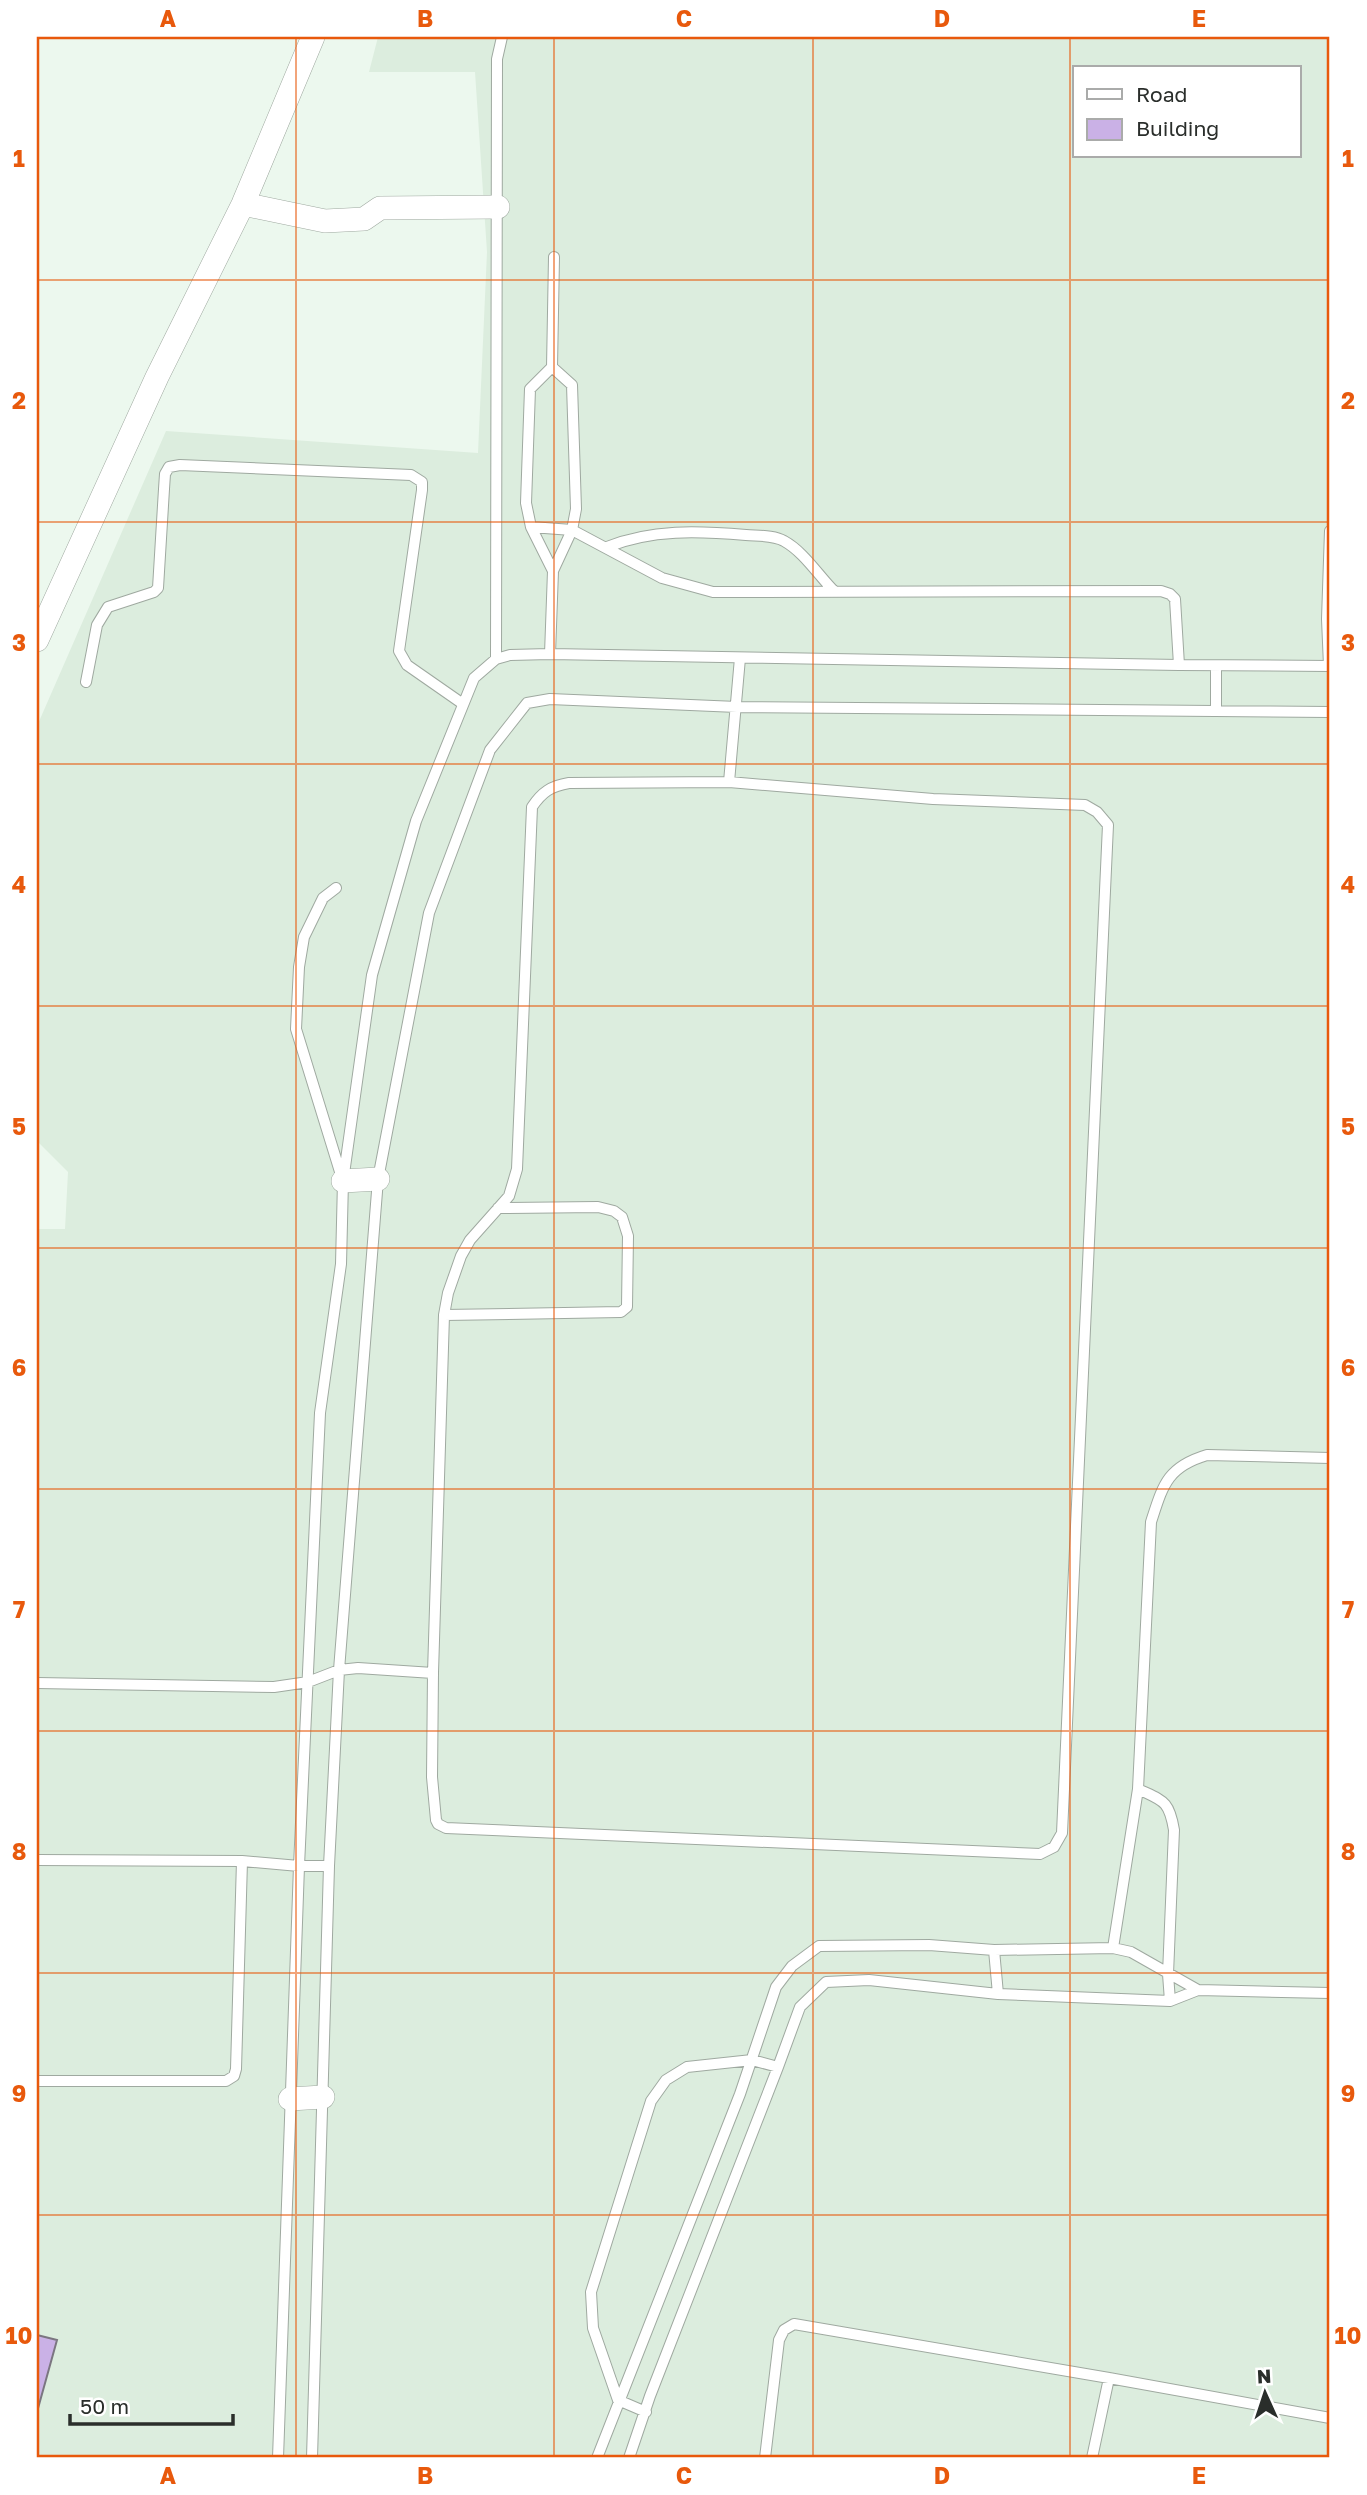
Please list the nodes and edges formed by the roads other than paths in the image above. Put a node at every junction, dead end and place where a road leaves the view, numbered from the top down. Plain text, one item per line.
1 (313, 37) edge
2 (502, 37) edge
3 (243, 204) junction
4 (498, 207) junction
5 (554, 257) dead end
6 (552, 368) junction
7 (531, 527) junction
8 (572, 530) junction
9 (1330, 531) edge
10 (607, 547) junction
11 (553, 571) junction
12 (834, 591) junction
13 (37, 640) edge
14 (550, 654) junction
15 (740, 658) junction
16 (496, 659) junction
17 (1179, 665) junction
18 (1216, 666) junction
19 (1329, 666) edge
20 (86, 682) dead end
21 (463, 704) junction
22 (737, 707) junction
23 (1216, 711) junction
24 (1330, 712) edge
25 (729, 782) junction
26 (335, 888) dead end
27 (379, 1179) junction
28 (343, 1181) junction
29 (498, 1208) junction
30 (444, 1315) junction
31 (1330, 1458) edge
32 (339, 1670) junction
33 (433, 1673) junction
34 (308, 1682) junction
35 (37, 1683) edge
36 (1138, 1789) junction
37 (37, 1860) edge
38 (242, 1861) junction
39 (299, 1866) junction
40 (329, 1866) junction
41 (1113, 1948) junction
42 (994, 1950) junction
43 (1168, 1974) junction
44 (1198, 1990) junction
45 (1330, 1993) edge
46 (998, 1994) junction
47 (1170, 2001) junction
48 (752, 2060) junction
49 (778, 2067) junction
50 (37, 2081) edge
51 (323, 2097) junction
52 (290, 2099) junction
53 (1109, 2378) junction
54 (618, 2400) junction
55 (646, 2412) junction
56 (1330, 2418) edge
57 (278, 2458) edge
58 (312, 2458) edge
59 (597, 2458) edge
60 (629, 2458) edge
61 (765, 2458) edge
62 (1092, 2458) edge

1 - 3 street
2 - 4 lane
3 - 4 street
3 - 13 street
4 - 16 lane
5 - 6 lane
6 - 7 lane
6 - 8 lane
7 - 8 lane
7 - 11 lane
8 - 10 lane
8 - 11 lane
9 - 19 lane
10 - 12 lane
10 - 12 lane
11 - 14 lane
12 - 17 lane
14 - 15 lane
14 - 16 lane
15 - 17 lane
15 - 22 lane
16 - 21 lane
17 - 18 lane
18 - 19 lane
18 - 23 lane
20 - 21 lane
21 - 28 lane
22 - 23 lane
22 - 25 lane
22 - 27 lane
23 - 24 lane
25 - 29 lane
25 - 33 lane
26 - 28 lane
27 - 28 street
27 - 32 lane
28 - 34 lane
29 - 30 lane
29 - 30 lane
30 - 33 lane
31 - 36 lane
32 - 33 lane
32 - 34 lane
32 - 40 lane
34 - 35 lane
34 - 39 lane
36 - 41 lane
36 - 43 lane
37 - 38 lane
38 - 39 lane
38 - 50 lane
39 - 40 lane
39 - 52 lane
40 - 51 lane
41 - 42 lane
41 - 43 lane
42 - 46 lane
42 - 48 lane
43 - 44 lane
43 - 47 lane
44 - 45 lane
44 - 47 lane
46 - 47 lane
46 - 49 lane
48 - 49 lane
48 - 54 lane
48 - 54 lane
49 - 55 lane
51 - 52 street
51 - 58 lane
52 - 57 lane
53 - 56 lane
53 - 61 lane
53 - 62 lane
54 - 55 lane
54 - 59 lane
55 - 60 lane

